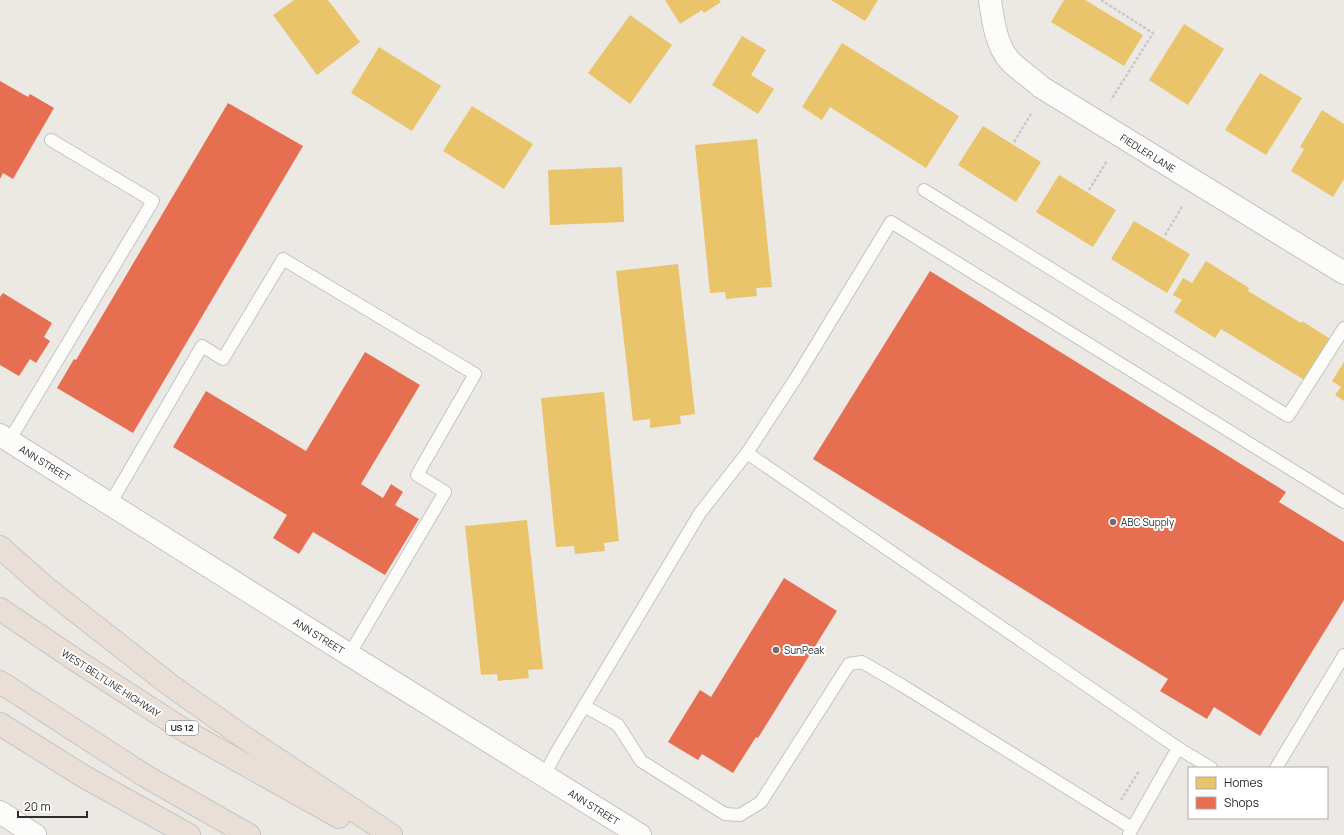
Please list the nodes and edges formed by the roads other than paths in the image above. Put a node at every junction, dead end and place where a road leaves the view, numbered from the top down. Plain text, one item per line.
1 (990, 0) edge
2 (51, 140) dead end
3 (924, 190) dead end
4 (1344, 273) edge
5 (1344, 328) edge
6 (5, 438) edge
7 (747, 453) junction
8 (1344, 502) edge
9 (110, 504) junction
10 (0, 547) edge
11 (0, 609) edge
12 (349, 654) junction
13 (1344, 655) edge
14 (0, 682) edge
15 (584, 706) junction
16 (0, 724) edge
17 (1178, 748) junction
18 (1209, 767) edge
19 (1277, 767) edge
20 (544, 776) junction
21 (0, 812) edge
22 (1130, 832) edge
23 (35, 835) edge
24 (189, 835) edge
25 (249, 835) edge
26 (372, 835) edge
27 (391, 835) edge
28 (640, 835) edge

1 - 4 street, FIEDLER LANE
2 - 6 lane
3 - 5 lane
6 - 9 street, ANN STREET
7 - 8 lane
7 - 15 lane
7 - 17 lane
9 - 12 street, ANN STREET
9 - 12 lane
10 - 27 highway
11 - 26 highway, WEST BELTLINE HIGHWAY / US 12
12 - 20 street, ANN STREET
13 - 19 lane
14 - 25 highway
15 - 20 lane
15 - 22 lane
16 - 24 highway
17 - 18 lane
17 - 22 lane
20 - 28 street, ANN STREET
21 - 23 street

